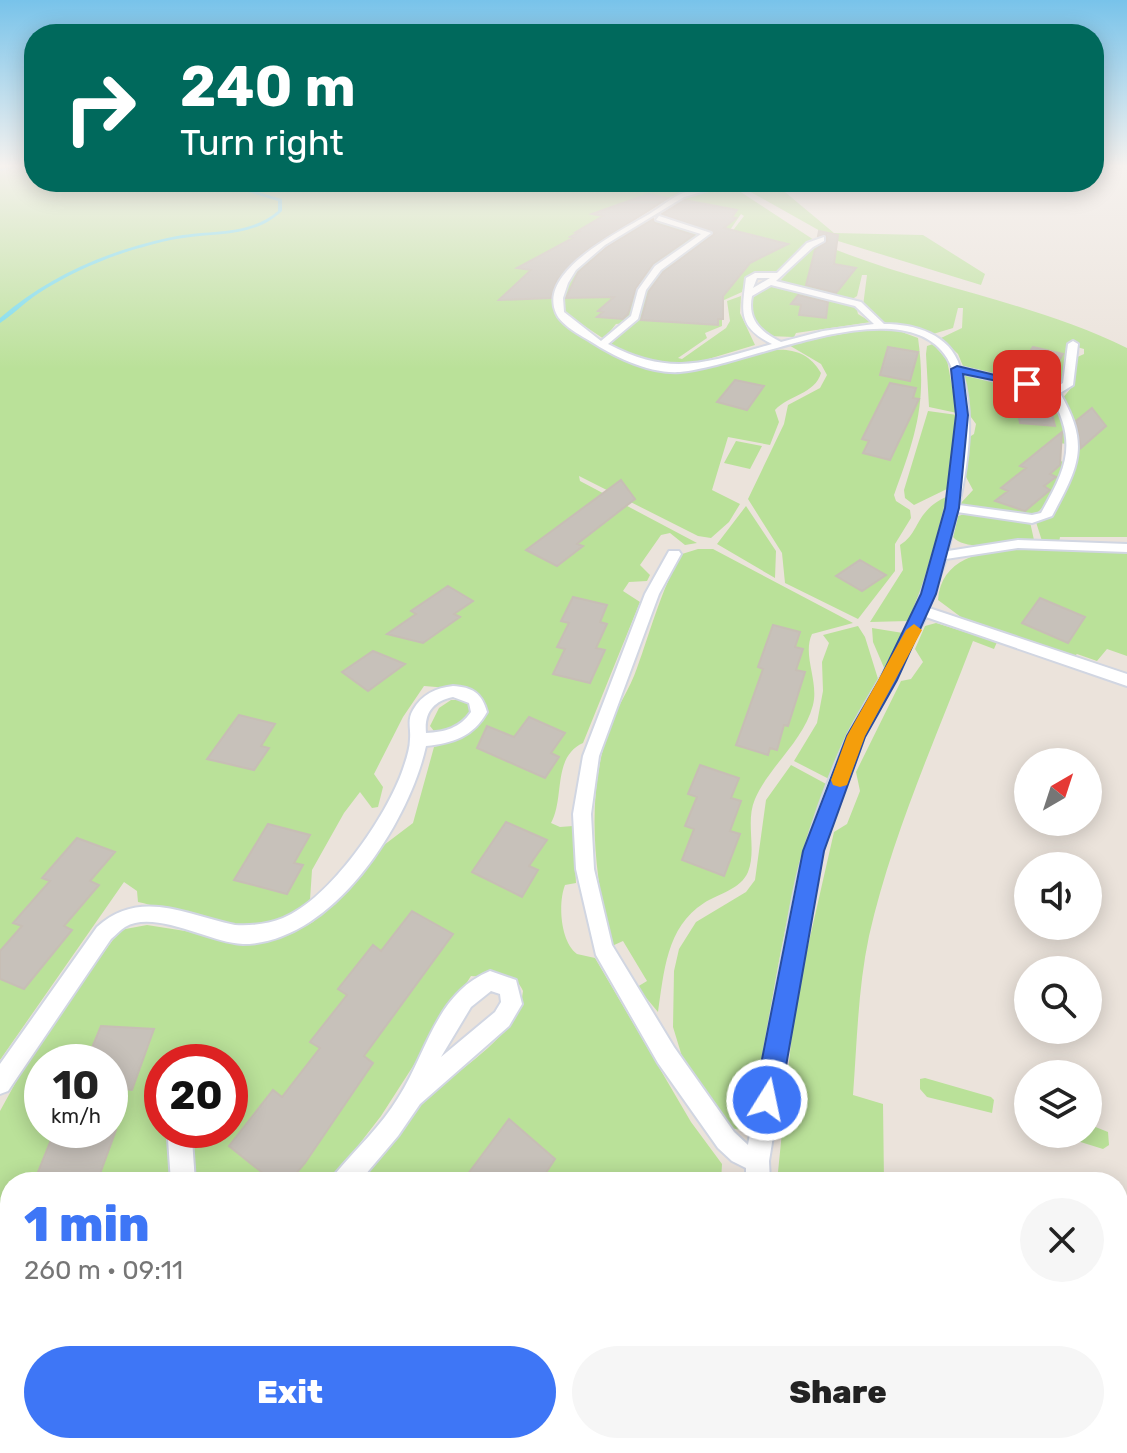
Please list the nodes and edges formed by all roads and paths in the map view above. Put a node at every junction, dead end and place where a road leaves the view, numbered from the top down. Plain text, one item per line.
1 (618, 234) edge
2 (706, 234) edge
3 (821, 239) dead end
4 (779, 276) junction
5 (770, 282) junction
6 (748, 295) junction
7 (881, 326) junction
8 (603, 344) junction
9 (779, 344) junction
10 (1073, 344) dead end
11 (957, 369) junction
12 (1054, 392) junction
13 (952, 508) junction
14 (1127, 548) edge
15 (674, 554) dead end
16 (939, 556) junction
17 (922, 611) junction
18 (1127, 680) edge
19 (419, 740) dead end
20 (0, 1083) edge
21 (412, 1096) junction
22 (181, 1148) edge
23 (757, 1161) junction
24 (182, 1172) edge
25 (351, 1172) edge
26 (758, 1172) edge

1 - 8 lane
2 - 8 lane
3 - 4 lane
4 - 5 lane
4 - 6 lane
5 - 6 lane
5 - 7 lane
6 - 9 lane
7 - 9 lane
7 - 11 lane
8 - 9 lane
10 - 12 lane
11 - 12 lane
11 - 13 lane
12 - 13 lane
13 - 16 lane
14 - 16 lane
15 - 23 lane
16 - 17 lane
17 - 18 lane
17 - 23 lane
19 - 20 lane
21 - 21 lane
21 - 25 lane
22 - 24 lane
23 - 26 lane

